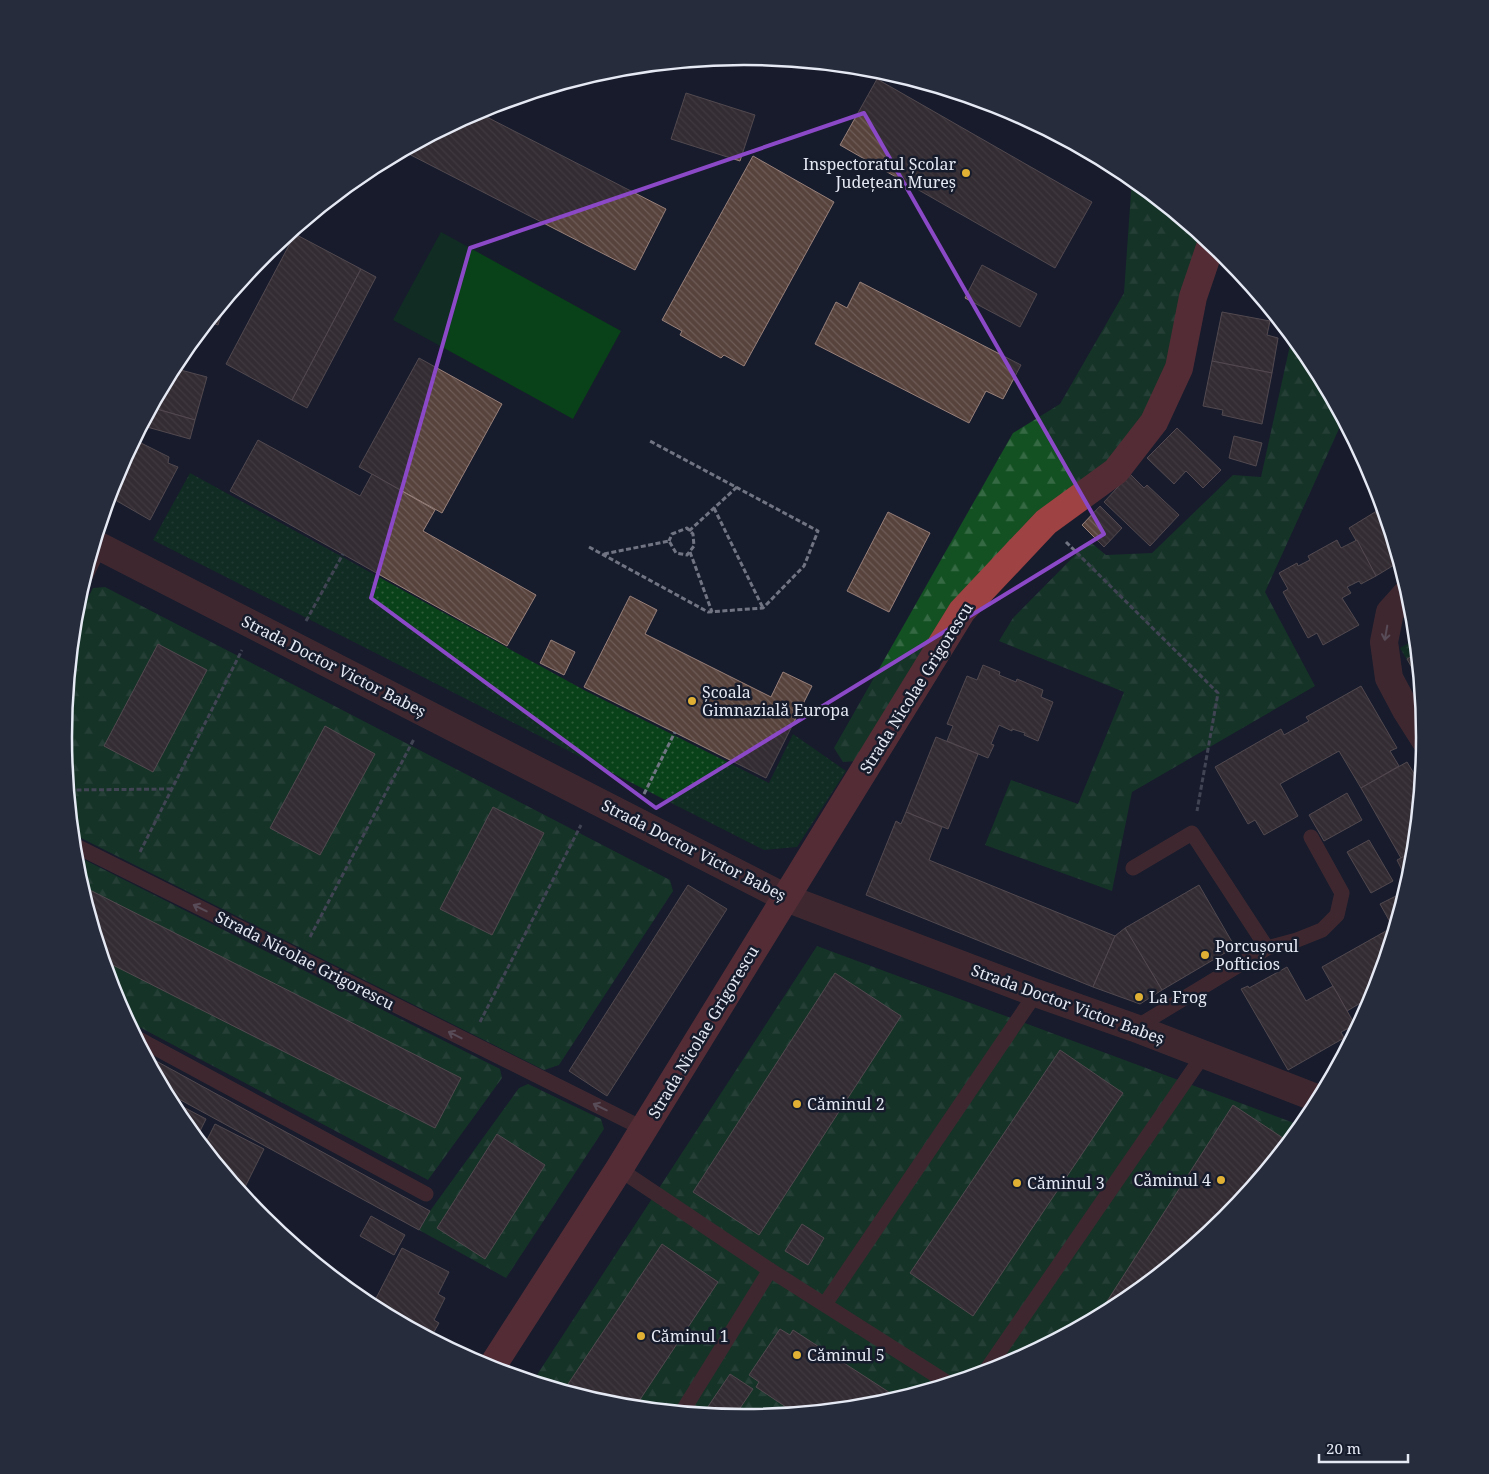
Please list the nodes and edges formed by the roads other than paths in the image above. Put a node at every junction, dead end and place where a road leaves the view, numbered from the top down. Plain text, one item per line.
1 (1209, 251) edge
2 (100, 546) edge
3 (1402, 598) edge
4 (1416, 725) edge
5 (1311, 837) dead end
6 (82, 849) edge
7 (1133, 868) dead end
8 (786, 898) junction
9 (1267, 948) junction
10 (1036, 993) junction
11 (1135, 1028) junction
12 (147, 1043) edge
13 (1204, 1054) junction
14 (1312, 1096) edge
15 (644, 1129) junction
16 (619, 1169) junction
17 (426, 1194) dead end
18 (770, 1270) junction
19 (825, 1304) junction
20 (495, 1361) edge
21 (992, 1362) edge
22 (942, 1379) edge
23 (686, 1406) edge

1 - 8 street, Strada Nicolae Grigorescu
2 - 8 street, Strada Doctor Victor Babeș
3 -> 4 street
5 - 9 lane
15 -> 6 lane, Strada Nicolae Grigorescu
7 - 9 lane
8 - 10 street, Strada Doctor Victor Babeș
8 - 15 street, Strada Nicolae Grigorescu
9 - 11 lane
10 - 11 street, Strada Doctor Victor Babeș
10 - 19 lane
11 - 13 street, Strada Doctor Victor Babeș
12 - 17 lane
13 - 14 street, Strada Doctor Victor Babeș
13 - 21 lane
15 - 16 street, Strada Nicolae Grigorescu
16 - 18 lane
16 - 20 street, Strada Nicolae Grigorescu
18 - 19 lane
18 - 23 lane
19 - 22 lane

